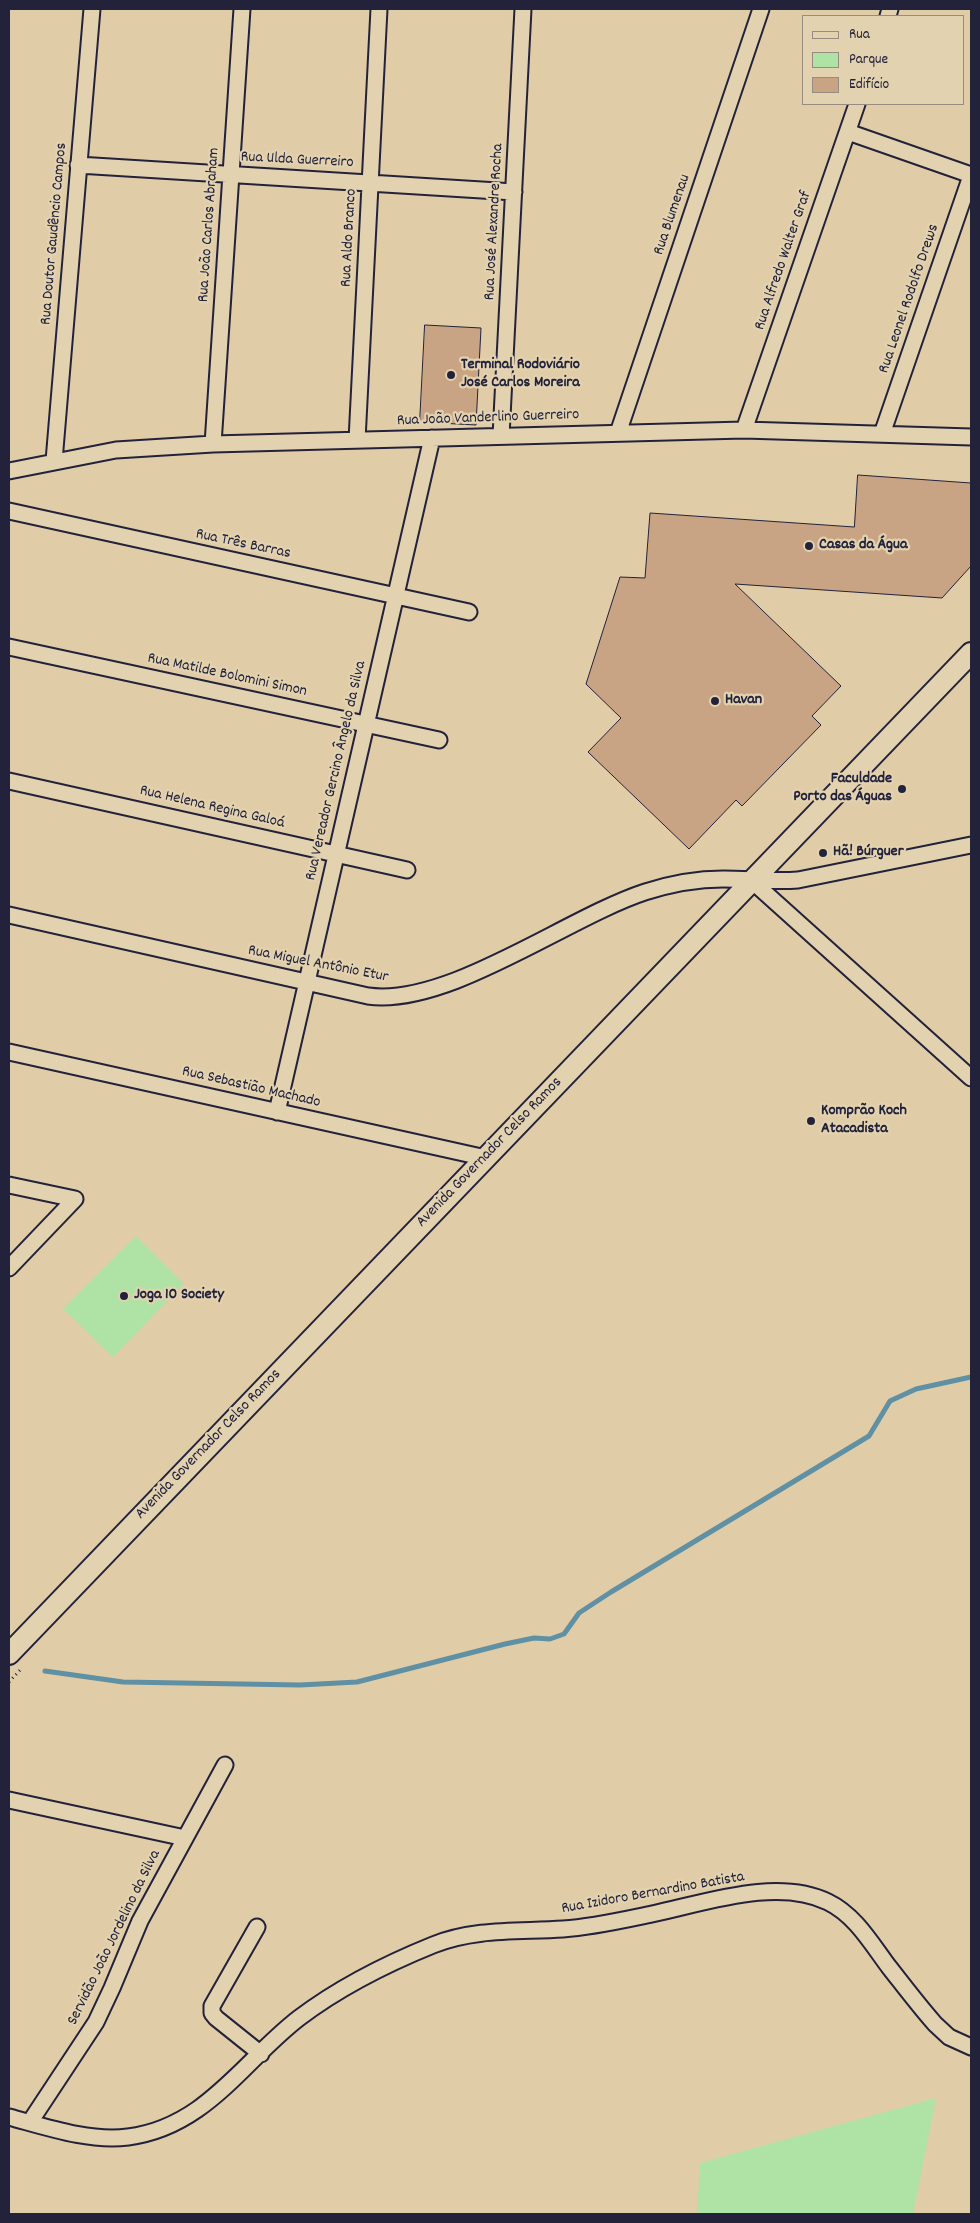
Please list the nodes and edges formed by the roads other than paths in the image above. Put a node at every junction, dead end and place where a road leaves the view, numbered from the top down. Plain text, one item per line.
1 (92, 9) edge
2 (242, 9) edge
3 (379, 9) edge
4 (523, 9) edge
5 (761, 9) edge
6 (857, 105) edge
7 (848, 132) junction
8 (78, 165) junction
9 (231, 174) junction
10 (971, 175) edge
11 (370, 183) junction
12 (514, 192) junction
13 (744, 430) junction
14 (618, 433) junction
15 (882, 434) junction
16 (501, 436) junction
17 (971, 437) edge
18 (432, 438) junction
19 (357, 440) junction
20 (213, 444) junction
21 (54, 461) junction
22 (9, 471) edge
23 (9, 512) edge
24 (395, 596) junction
25 (470, 612) dead end
26 (9, 647) edge
27 (971, 653) edge
28 (366, 724) junction
29 (439, 740) dead end
30 (9, 781) edge
31 (971, 845) edge
32 (336, 854) junction
33 (407, 870) dead end
34 (752, 882) junction
35 (9, 915) edge
36 (307, 982) junction
37 (9, 1052) edge
38 (971, 1078) edge
39 (277, 1112) junction
40 (486, 1158) junction
41 (9, 1185) edge
42 (9, 1268) edge
43 (9, 1654) edge
44 (225, 1765) dead end
45 (9, 1800) edge
46 (185, 1838) junction
47 (257, 1927) dead end
48 (971, 2048) edge
49 (261, 2054) junction
50 (9, 2117) edge
51 (30, 2122) junction

1 - 8 street, Rua Doutor Gaudêncio Campos
2 - 9 street, Rua João Carlos Abraham
3 - 11 street, Rua Aldo Branco
4 - 12 street, Rua José Alexandre Rocha
5 - 14 street, Rua Blumenau
6 - 7 street, Rua Alfredo Walter Graf
7 - 10 street
7 - 13 street, Rua Alfredo Walter Graf
8 - 9 street, Rua Ulda Guerreiro
8 - 21 street, Rua Doutor Gaudêncio Campos
9 - 11 street, Rua Ulda Guerreiro
9 - 20 street, Rua João Carlos Abraham
10 - 15 street, Rua Leonel Rodolfo Drews
11 - 12 street, Rua Ulda Guerreiro
11 - 19 street, Rua Aldo Branco
12 - 16 street, Rua José Alexandre Rocha
13 - 14 street, Rua João Vanderlino Guerreiro
13 - 15 street, Rua João Vanderlino Guerreiro
14 - 16 street, Rua João Vanderlino Guerreiro
15 - 17 street, Rua João Vanderlino Guerreiro
16 - 18 street, Rua João Vanderlino Guerreiro
18 - 19 street, Rua João Vanderlino Guerreiro
18 - 24 street, Rua Vereador Gercino Ângelo da Silva
19 - 20 street, Rua João Vanderlino Guerreiro
20 - 21 street, Rua João Vanderlino Guerreiro
21 - 22 street, Rua João Vanderlino Guerreiro
23 - 24 street, Rua Três Barras
24 - 25 street, Rua Três Barras
24 - 28 street, Rua Vereador Gercino Ângelo da Silva
26 - 28 street, Rua Matilde Bolomini Simon
27 - 34 main road, Avenida Governador Celso Ramos
28 - 29 street, Rua Matilde Bolomini Simon
28 - 32 street, Rua Vereador Gercino Ângelo da Silva
30 - 32 street, Rua Helena Regina Galoá
31 - 34 street, Rua Miguel Antônio Etur
32 - 33 street, Rua Helena Regina Galoá
32 - 36 street, Rua Vereador Gercino Ângelo da Silva
34 - 36 street, Rua Miguel Antônio Etur
34 - 38 street
34 - 40 main road, Avenida Governador Celso Ramos
35 - 36 street, Rua Miguel Antônio Etur
36 - 39 street, Rua Vereador Gercino Ângelo da Silva
37 - 39 street, Rua Sebastião Machado
39 - 40 street, Rua Sebastião Machado
40 - 43 main road, Avenida Governador Celso Ramos
41 - 42 street
44 - 46 street, Servidão João Jordelino da Silva
45 - 46 street
46 - 51 street, Servidão João Jordelino da Silva
47 - 49 street
48 - 49 street, Rua Izidoro Bernardino Batista
49 - 51 street, Rua Izidoro Bernardino Batista
50 - 51 street, Rua Izidoro Bernardino Batista

